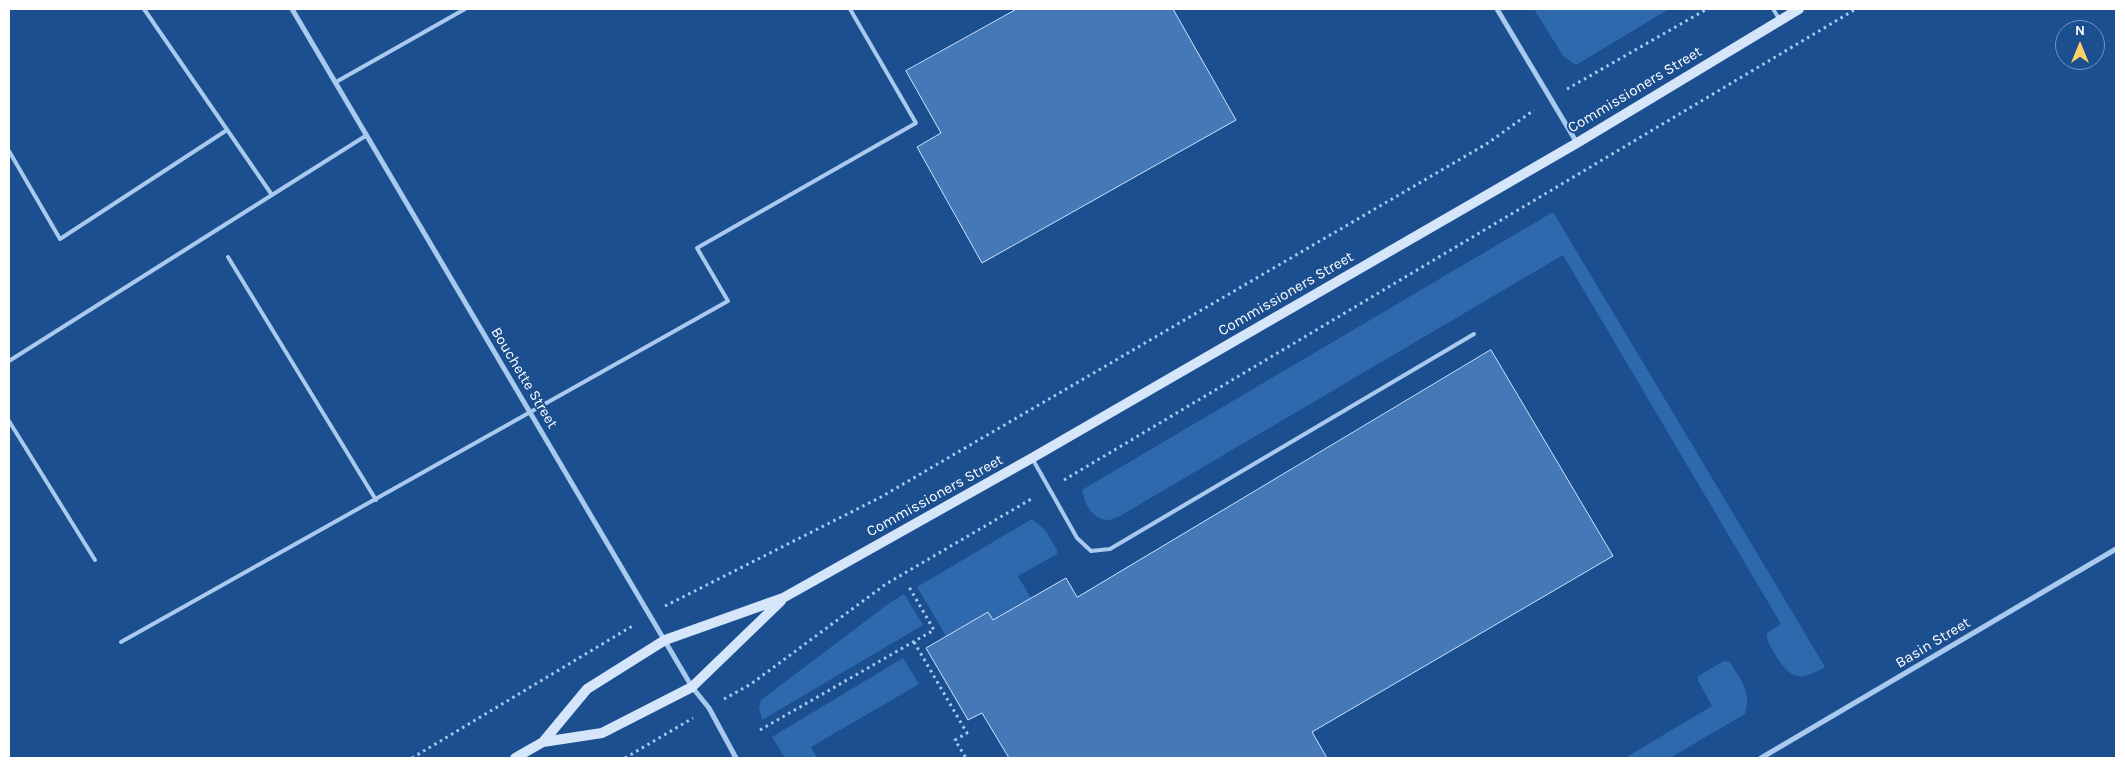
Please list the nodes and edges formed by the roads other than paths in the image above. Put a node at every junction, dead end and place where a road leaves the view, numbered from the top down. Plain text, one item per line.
1 (144, 9) edge
2 (292, 9) edge
3 (465, 9) edge
4 (850, 9) edge
5 (1498, 9) edge
6 (1773, 9) edge
7 (1799, 9) edge
8 (1780, 20) junction
9 (336, 82) junction
10 (227, 130) junction
11 (367, 135) junction
12 (1577, 143) junction
13 (9, 151) edge
14 (272, 195) junction
15 (228, 257) dead end
16 (1474, 334) dead end
17 (9, 361) edge
18 (531, 413) junction
19 (9, 421) edge
20 (1032, 458) junction
21 (376, 500) junction
22 (2116, 550) edge
23 (95, 560) dead end
24 (783, 598) junction
25 (665, 640) junction
26 (121, 642) dead end
27 (692, 687) junction
28 (543, 742) junction
29 (515, 758) edge
30 (736, 758) edge
31 (1761, 758) edge

1 - 10 lane
2 - 9 street, Bouchette Street
3 - 9 lane
4 - 18 lane
5 - 12 street
6 - 8 lane
7 - 8 street, Commissioners Street
8 - 12 street, Commissioners Street
9 - 11 street, Bouchette Street
10 - 13 lane
10 - 14 lane
11 - 14 lane
11 - 18 street, Bouchette Street
12 - 20 street, Commissioners Street
14 - 17 lane
15 - 21 lane
16 - 20 lane
18 - 21 lane
18 - 25 street, Bouchette Street
19 - 23 lane
20 - 24 street, Commissioners Street
21 - 26 lane
22 - 31 street, Basin Street
24 - 25 street, Commissioners Street
24 - 27 street, Commissioners Street
25 - 27 street, Bouchette Street
25 - 28 street, Commissioners Street
27 - 28 street, Commissioners Street
27 - 30 street, Bouchette Street
28 - 29 street, Commissioners Street

